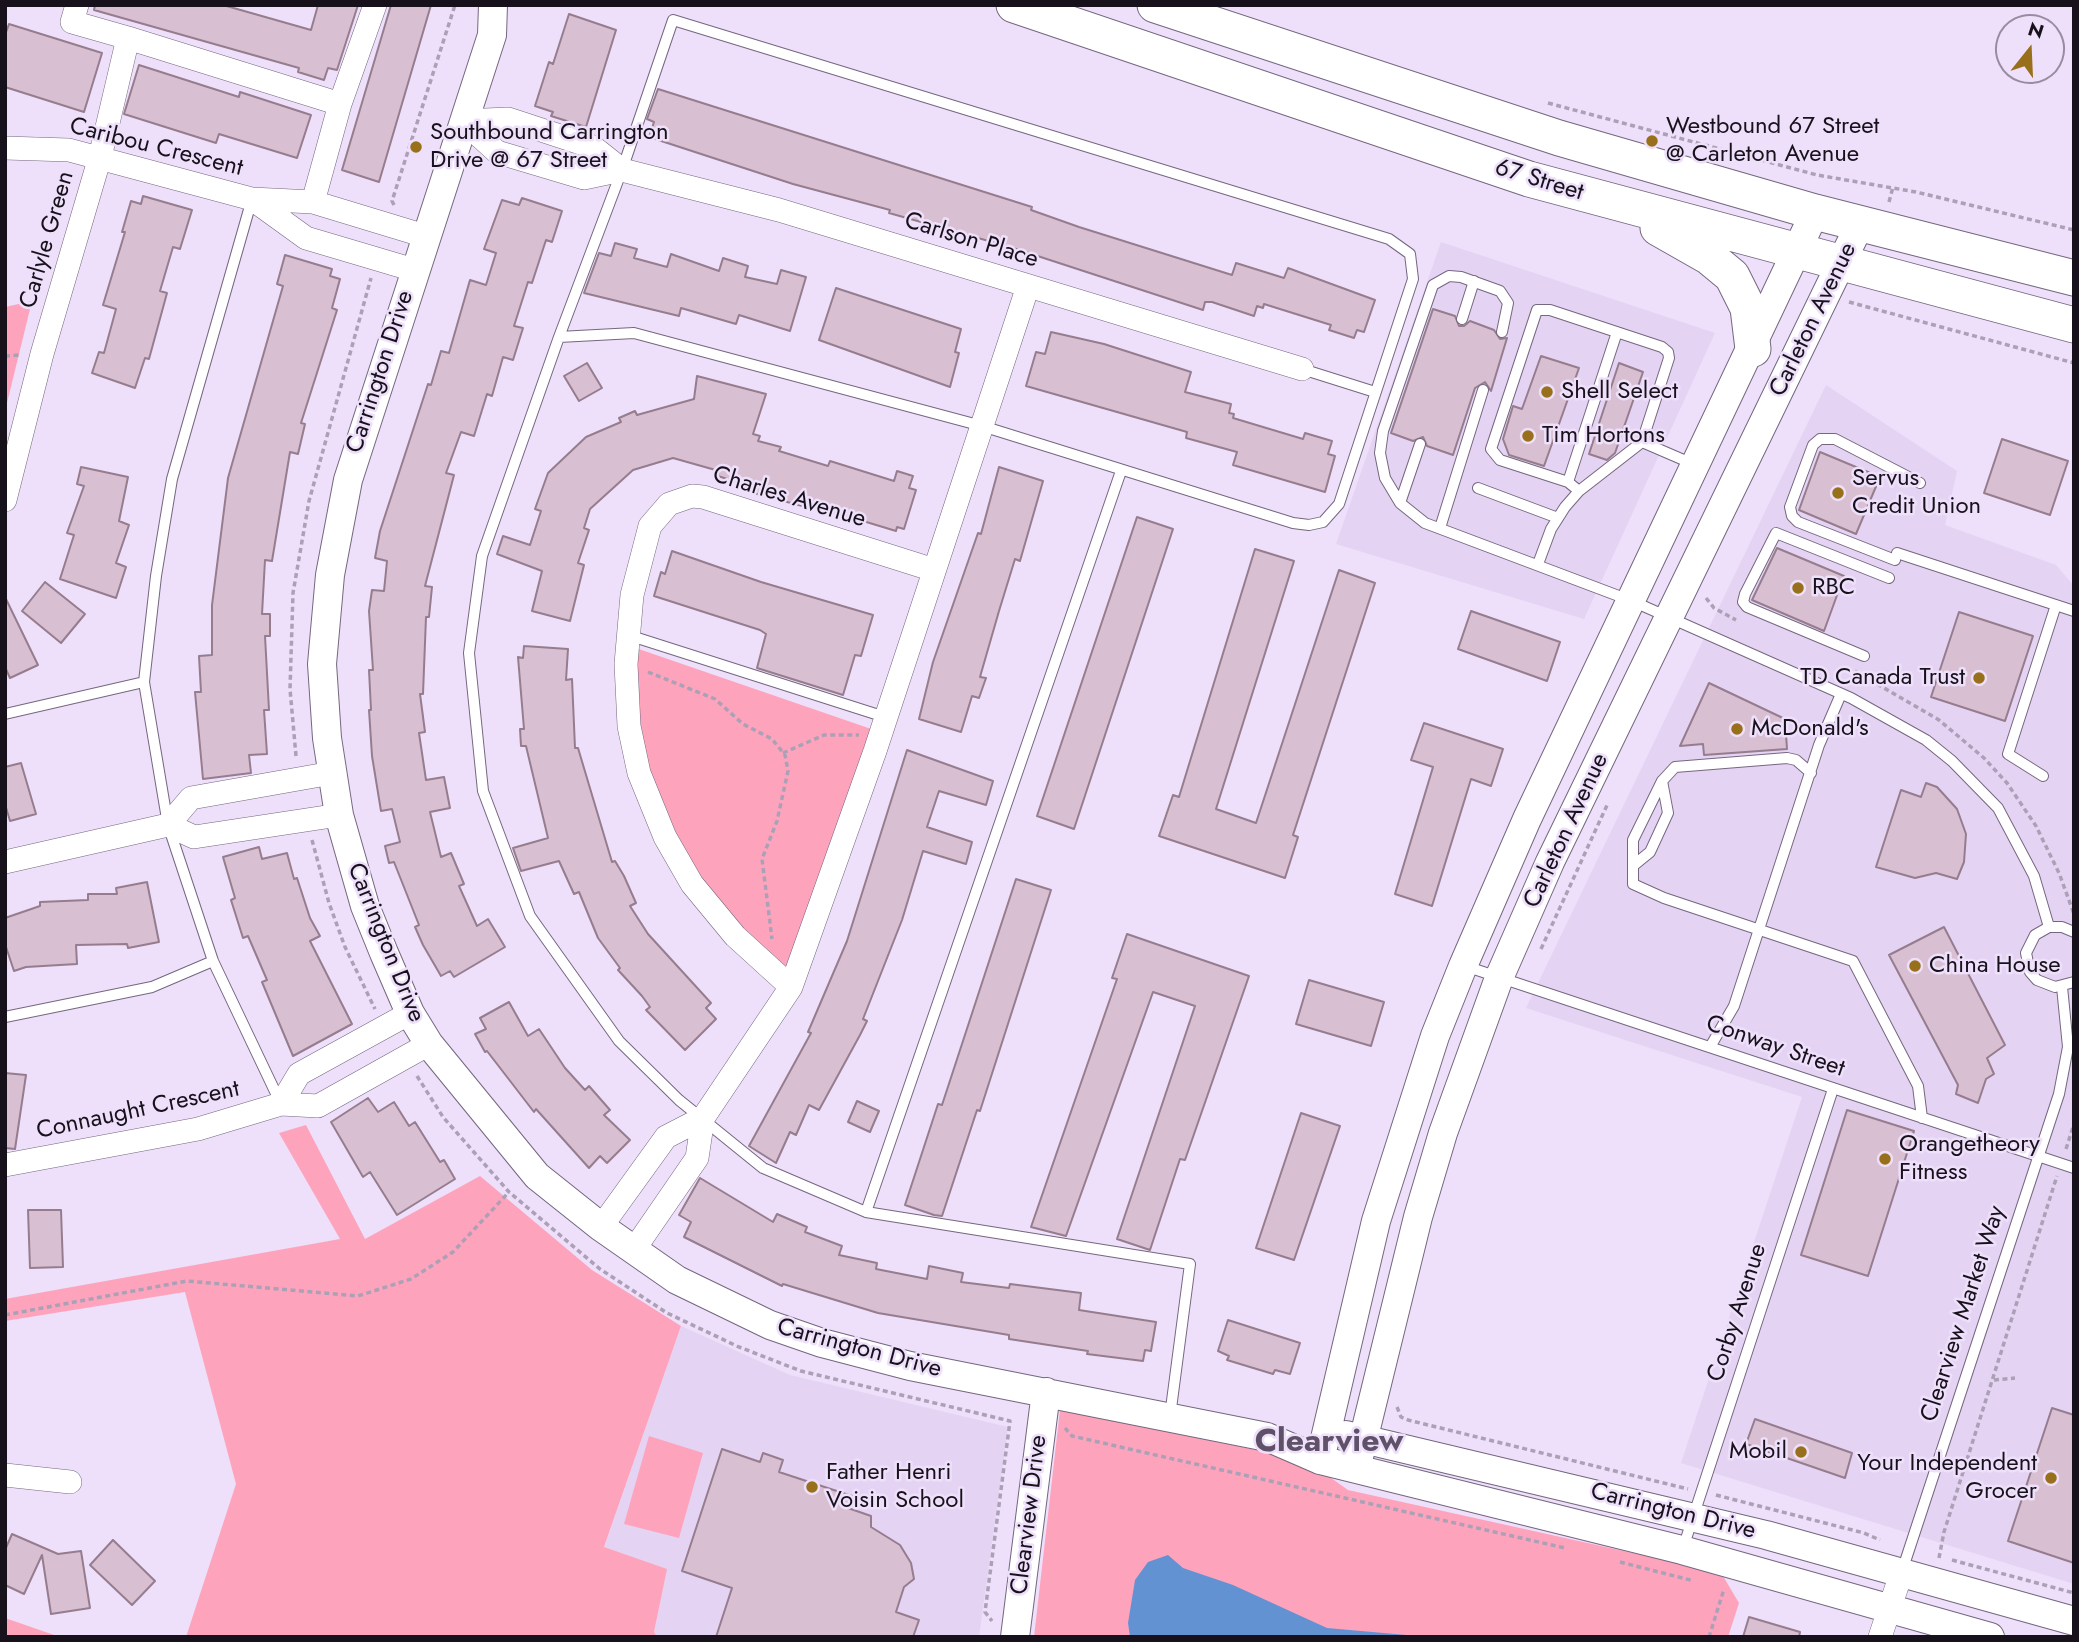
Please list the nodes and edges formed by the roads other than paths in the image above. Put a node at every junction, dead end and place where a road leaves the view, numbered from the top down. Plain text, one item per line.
1 (77, 5) edge
2 (375, 5) edge
3 (493, 5) edge
4 (514, 5) edge
5 (1014, 5) edge
6 (1155, 5) edge
7 (492, 35) junction
8 (128, 38) junction
9 (340, 104) junction
10 (463, 121) junction
11 (5, 148) edge
12 (100, 157) junction
13 (622, 170) junction
14 (252, 200) junction
15 (313, 202) junction
16 (1615, 204) junction
17 (1815, 212) junction
18 (1860, 224) junction
19 (425, 236) junction
20 (1798, 251) junction
21 (1841, 262) junction
22 (414, 270) junction
23 (2074, 278) edge
24 (1474, 281) junction
25 (1028, 286) junction
26 (1462, 319) dead end
27 (2074, 325) edge
28 (1502, 332) dead end
29 (1616, 332) junction
30 (559, 337) junction
31 (1753, 349) junction
32 (1302, 369) joint
33 (1483, 390) dead end
34 (1375, 392) junction
35 (982, 426) junction
36 (1642, 442) junction
37 (1420, 444) dead end
38 (1697, 466) junction
39 (1121, 471) junction
40 (1567, 482) junction
41 (1920, 483) dead end
42 (1478, 488) dead end
43 (1579, 491) junction
44 (5, 500) edge
45 (1400, 503) junction
46 (1558, 517) junction
47 (1440, 528) junction
48 (1538, 564) junction
49 (934, 570) junction
50 (1889, 578) dead end
51 (1632, 601) junction
52 (2056, 605) junction
53 (2074, 611) edge
54 (1670, 620) junction
55 (628, 635) junction
56 (1864, 656) dead end
57 (144, 682) junction
58 (1841, 694) junction
59 (5, 714) edge
60 (886, 717) junction
61 (332, 773) junction
62 (1811, 773) junction
63 (2043, 776) dead end
64 (1662, 781) junction
65 (339, 815) junction
66 (168, 825) junction
67 (5, 862) edge
68 (1634, 865) junction
69 (2049, 927) junction
70 (1760, 929) junction
71 (2074, 932) edge
72 (213, 961) junction
73 (1463, 966) junction
74 (1499, 978) junction
75 (2074, 982) edge
76 (791, 987) junction
77 (2062, 987) junction
78 (410, 1013) junction
79 (5, 1017) edge
80 (429, 1044) junction
81 (1710, 1047) junction
82 (1833, 1089) junction
83 (281, 1104) junction
84 (703, 1118) junction
85 (1922, 1118) junction
86 (2038, 1156) junction
87 (5, 1165) edge
88 (2074, 1168) edge
89 (866, 1212) junction
90 (601, 1227) junction
91 (633, 1263) junction
92 (1046, 1392) junction
93 (1170, 1416) junction
94 (1325, 1432) junction
95 (1267, 1437) junction
96 (1363, 1438) junction
97 (1320, 1460) junction
98 (1356, 1469) junction
99 (5, 1475) edge
100 (70, 1482) dead end
101 (1693, 1517) junction
102 (1682, 1550) junction
103 (1902, 1572) junction
104 (1890, 1608) junction
105 (2074, 1621) edge
106 (1015, 1637) edge
107 (1880, 1637) edge
108 (1990, 1637) edge

1 - 8 street
2 - 9 street
3 - 7 street, Carrington Drive
4 - 7 street, Carrington Drive
5 - 16 main road, 67 Street
6 - 17 main road, 67 Street
7 - 10 street, Carrington Drive
8 - 9 street
8 - 12 street, Carlyle Green
9 - 15 street
10 - 13 street, Carlson Place
10 - 13 street, Carlson Place
10 - 19 street, Carrington Drive
11 - 12 street, Caribou Crescent
12 - 14 street, Caribou Crescent
12 - 44 street, Carlyle Green
13 - 25 street, Carlson Place
13 - 30 lane
13 - 34 lane
14 - 15 street, Caribou Crescent
14 - 22 street, Caribou Crescent
14 - 57 lane
15 - 19 street, Caribou Crescent
16 - 20 main road, 67 Street
16 - 31 main road
17 - 18 main road, 67 Street
17 - 20 street, Carleton Avenue
18 - 21 street, Carleton Avenue
18 - 23 main road, 67 Street
19 - 22 street, Carrington Drive
20 - 21 main road, 67 Street
20 - 31 street, Carleton Avenue
21 - 27 main road, 67 Street
21 - 54 street, Carleton Avenue
22 - 61 street, Carrington Drive
24 - 26 lane
24 - 28 lane
24 - 45 lane
25 - 32 street, Carlson Place
25 - 35 street
29 - 36 lane
29 - 40 lane
29 - 40 lane
30 - 35 lane
30 - 84 lane
31 - 38 street, Carleton Avenue
32 - 34 lane
33 - 47 lane
34 - 39 lane
35 - 39 lane
35 - 49 street
36 - 38 lane
36 - 43 lane
37 - 45 lane
38 - 51 street, Carleton Avenue
39 - 89 lane
40 - 43 lane
41 - 52 lane
42 - 46 lane
43 - 46 lane
45 - 47 lane
46 - 48 lane
47 - 48 lane
48 - 51 lane
49 - 55 street, Charles Avenue
49 - 60 street
50 - 56 lane
51 - 54 lane
51 - 73 street, Carleton Avenue
52 - 53 lane
52 - 63 lane
54 - 58 lane
54 - 74 street, Carleton Avenue
55 - 60 lane
55 - 76 street, Charles Avenue
57 - 59 lane
57 - 66 lane
58 - 62 lane
58 - 69 lane
60 - 76 street
61 - 65 street, Carrington Drive
61 - 66 street
62 - 64 lane
62 - 70 lane
64 - 68 lane
64 - 68 lane
65 - 66 street
65 - 78 street, Carrington Drive
66 - 67 street
66 - 72 lane
68 - 70 lane
69 - 71 lane
69 - 77 lane
70 - 81 lane
70 - 85 lane
72 - 79 lane
72 - 83 lane
73 - 74 lane, Conway Street
73 - 94 street, Carleton Avenue
74 - 81 lane, Conway Street
74 - 96 street, Carleton Avenue
75 - 77 lane
76 - 84 street
77 - 86 lane, Clearview Market Way
78 - 80 street, Carrington Drive
78 - 83 street
80 - 83 street, Connaught Crescent
80 - 90 street, Carrington Drive
81 - 82 lane, Conway Street
82 - 85 lane, Conway Street
82 - 101 lane, Corby Avenue
83 - 87 street, Connaught Crescent
84 - 89 lane
84 - 90 street
84 - 91 street
85 - 86 lane, Conway Street
86 - 88 lane, Conway Street
86 - 103 lane, Clearview Market Way
89 - 93 lane
90 - 91 street, Carrington Drive
91 - 92 street, Carrington Drive
92 - 93 street, Carrington Drive
92 - 106 street, Clearview Drive
93 - 95 street, Carrington Drive
94 - 95 street, Carrington Drive
94 - 96 street, Carrington Drive
94 - 97 street, Carleton Avenue
95 - 97 street, Carrington Drive
96 - 98 street, Carleton Avenue
96 - 101 street, Carrington Drive
97 - 98 street, Carrington Drive
98 - 102 street, Carrington Drive
99 - 100 street
101 - 102 lane, Corby Avenue
101 - 103 street, Carrington Drive
102 - 104 street, Carrington Drive
103 - 104 street
103 - 105 street, Carrington Drive
104 - 107 street
104 - 108 street, Carrington Drive

